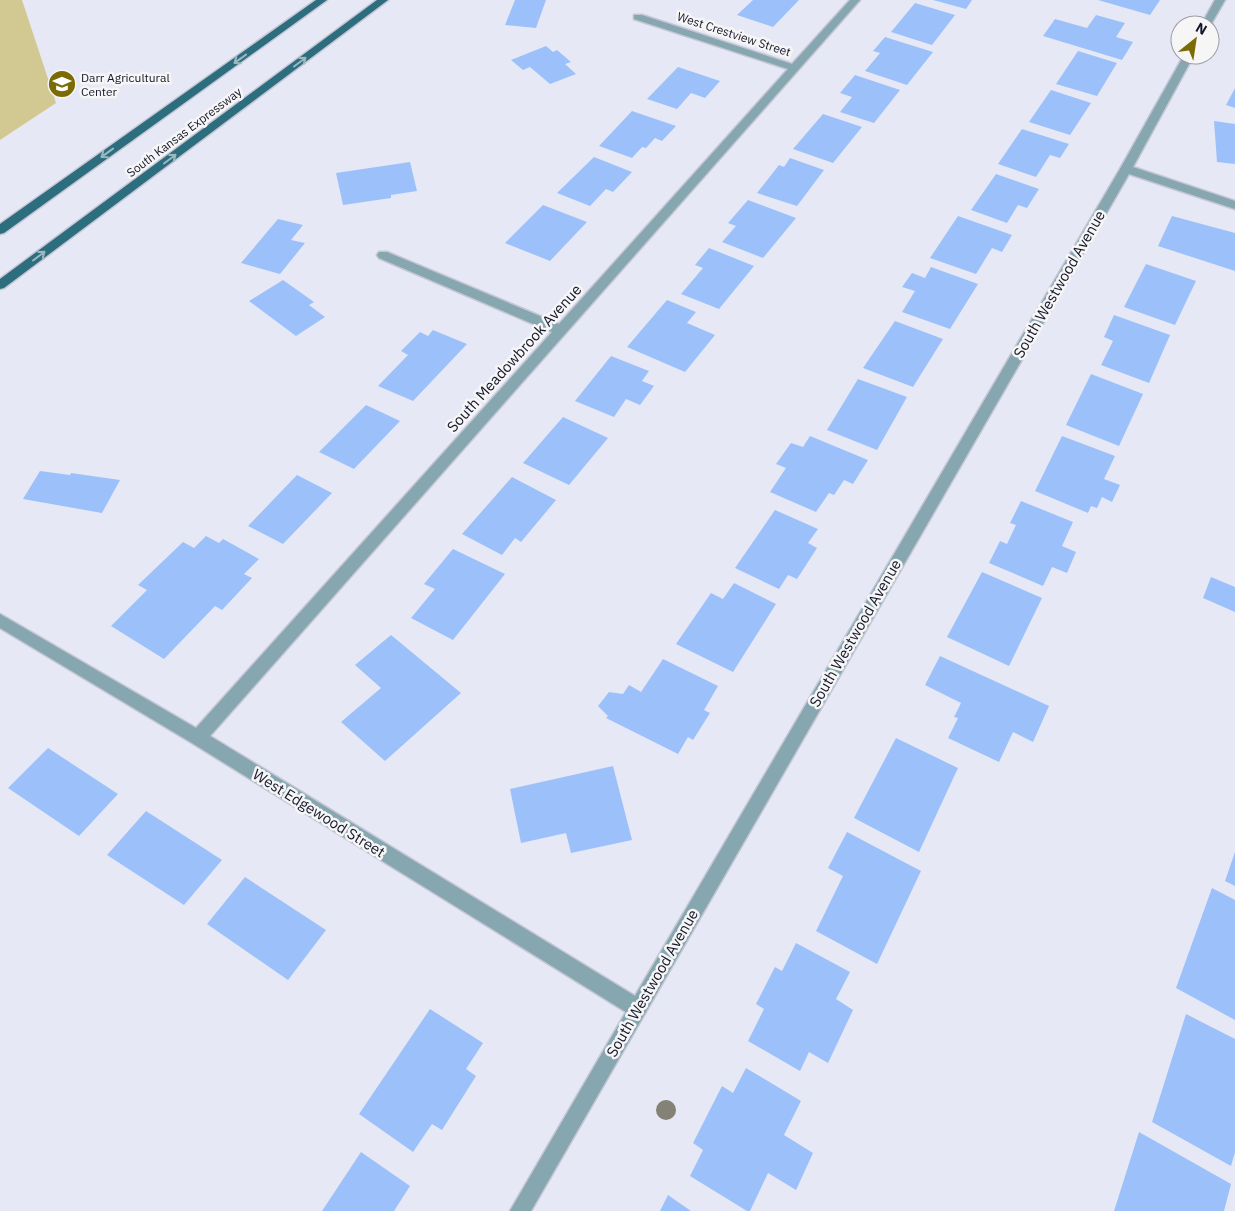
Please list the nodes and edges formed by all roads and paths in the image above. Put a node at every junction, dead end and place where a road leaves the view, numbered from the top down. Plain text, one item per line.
1 (322, 0) edge
2 (384, 0) edge
3 (855, 0) edge
4 (1220, 0) edge
5 (1212, 15) edge
6 (638, 17) dead end
7 (1183, 65) edge
8 (794, 68) junction
9 (1126, 169) junction
10 (1235, 205) edge
11 (0, 230) edge
12 (383, 254) dead end
13 (0, 285) edge
14 (560, 330) junction
15 (0, 620) edge
16 (198, 738) junction
17 (637, 1008) junction
18 (520, 1211) edge

1 -> 11 main road, South Kansas Expressway
13 -> 2 main road, South Kansas Expressway
3 - 8 street, South Meadowbrook Avenue
4 - 5 street
6 - 8 street, West Crestview Street
7 - 9 street, South Westwood Avenue
8 - 14 street, South Meadowbrook Avenue
9 - 10 street
9 - 17 street, South Westwood Avenue
12 - 14 street
14 - 16 street, South Meadowbrook Avenue
15 - 16 street, West Edgewood Street
16 - 17 street, West Edgewood Street
17 - 18 street, South Westwood Avenue

